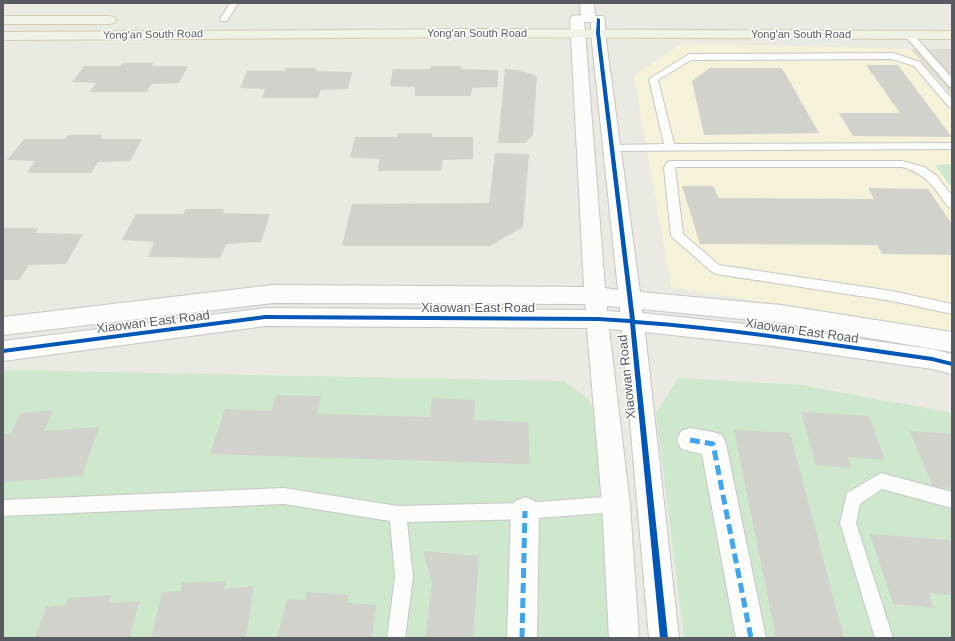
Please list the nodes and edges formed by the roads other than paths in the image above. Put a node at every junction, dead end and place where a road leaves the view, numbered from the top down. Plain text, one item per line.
1 (234, 3) edge
2 (208, 19) dead end
3 (224, 19) junction
4 (239, 19) dead end
5 (3, 20) edge
6 (121, 20) dead end
7 (588, 20) edge
8 (909, 35) junction
9 (952, 35) edge
10 (3, 36) edge
11 (937, 66) junction
12 (952, 66) edge
13 (952, 84) edge
14 (952, 106) edge
15 (952, 146) edge
16 (670, 147) junction
17 (612, 148) junction
18 (952, 204) edge
19 (630, 298) junction
20 (597, 307) junction
21 (952, 309) edge
22 (632, 321) junction
23 (3, 326) edge
24 (952, 342) edge
25 (3, 351) edge
26 (952, 364) edge
27 (690, 440) dead end
28 (952, 500) edge
29 (616, 504) junction
30 (3, 508) edge
31 (525, 511) junction
32 (398, 514) junction
33 (396, 638) edge
34 (522, 638) edge
35 (624, 638) edge
36 (664, 638) edge
37 (751, 638) edge
38 (884, 638) edge

1 - 3 lane
2 - 3 main road, Yong'an South Road
3 - 4 main road, Yong'an South Road
5 - 6 main road, Yong'an South Road
7 - 8 main road, Yong'an South Road
7 - 10 main road, Yong'an South Road
7 - 17 street, Xiaowan Road
7 - 20 street, Xiaowan Road
8 - 9 main road, Yong'an South Road
8 - 11 lane
11 - 12 lane
11 - 13 lane
14 - 16 lane
15 - 16 lane
16 - 17 lane
17 - 19 street, Xiaowan Road
18 - 21 lane
19 - 20 street, Xiaowan East Road
19 - 22 street, Xiaowan Road
19 - 24 street, Xiaowan East Road
20 - 22 street, Xiaowan East Road
20 - 23 street, Xiaowan East Road
20 - 25 street, Xiaowan East Road
20 - 29 street, Xiaowan Road
22 - 26 street, Xiaowan East Road
22 - 36 street, Xiaowan Road
27 - 37 street
28 - 38 lane
29 - 31 lane
29 - 35 street, Xiaowan Road
30 - 32 lane
31 - 32 lane
31 - 34 street
32 - 33 lane

